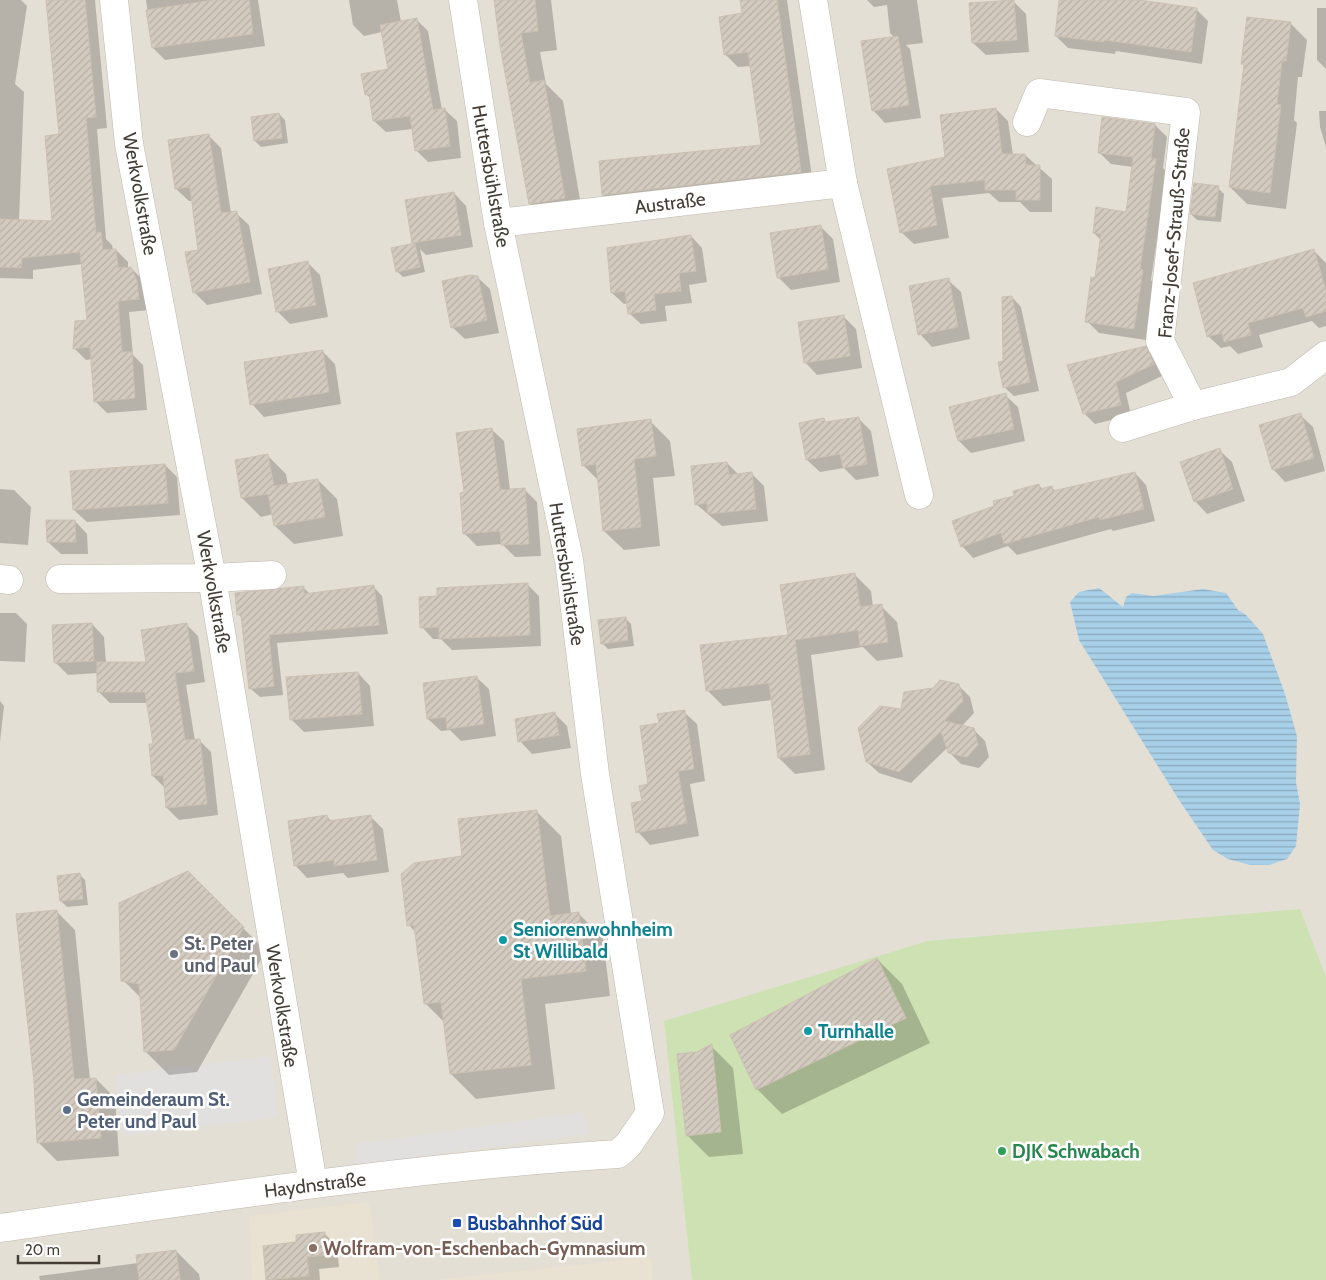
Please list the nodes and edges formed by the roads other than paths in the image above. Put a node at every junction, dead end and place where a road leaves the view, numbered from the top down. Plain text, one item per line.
1 (114, 0) edge
2 (463, 0) edge
3 (813, 0) edge
4 (1027, 122) dead end
5 (842, 183) junction
6 (498, 223) junction
7 (1326, 355) edge
8 (1193, 406) junction
9 (1124, 428) dead end
10 (919, 495) dead end
11 (272, 575) dead end
12 (212, 578) junction
13 (60, 579) dead end
14 (628, 1145) joint
15 (313, 1184) junction
16 (0, 1228) edge

1 - 12 street, Werkvolkstraße
2 - 6 street, Huttersbühlstraße
3 - 5 street
4 - 8 street, Franz-Josef-Strauß-Straße
5 - 6 street, Austraße
5 - 10 street
6 - 14 street, Huttersbühlstraße
7 - 8 street
8 - 9 street
11 - 12 street
12 - 13 street
12 - 15 street, Werkvolkstraße
14 - 15 street, Haydnstraße
15 - 16 street, Haydnstraße

